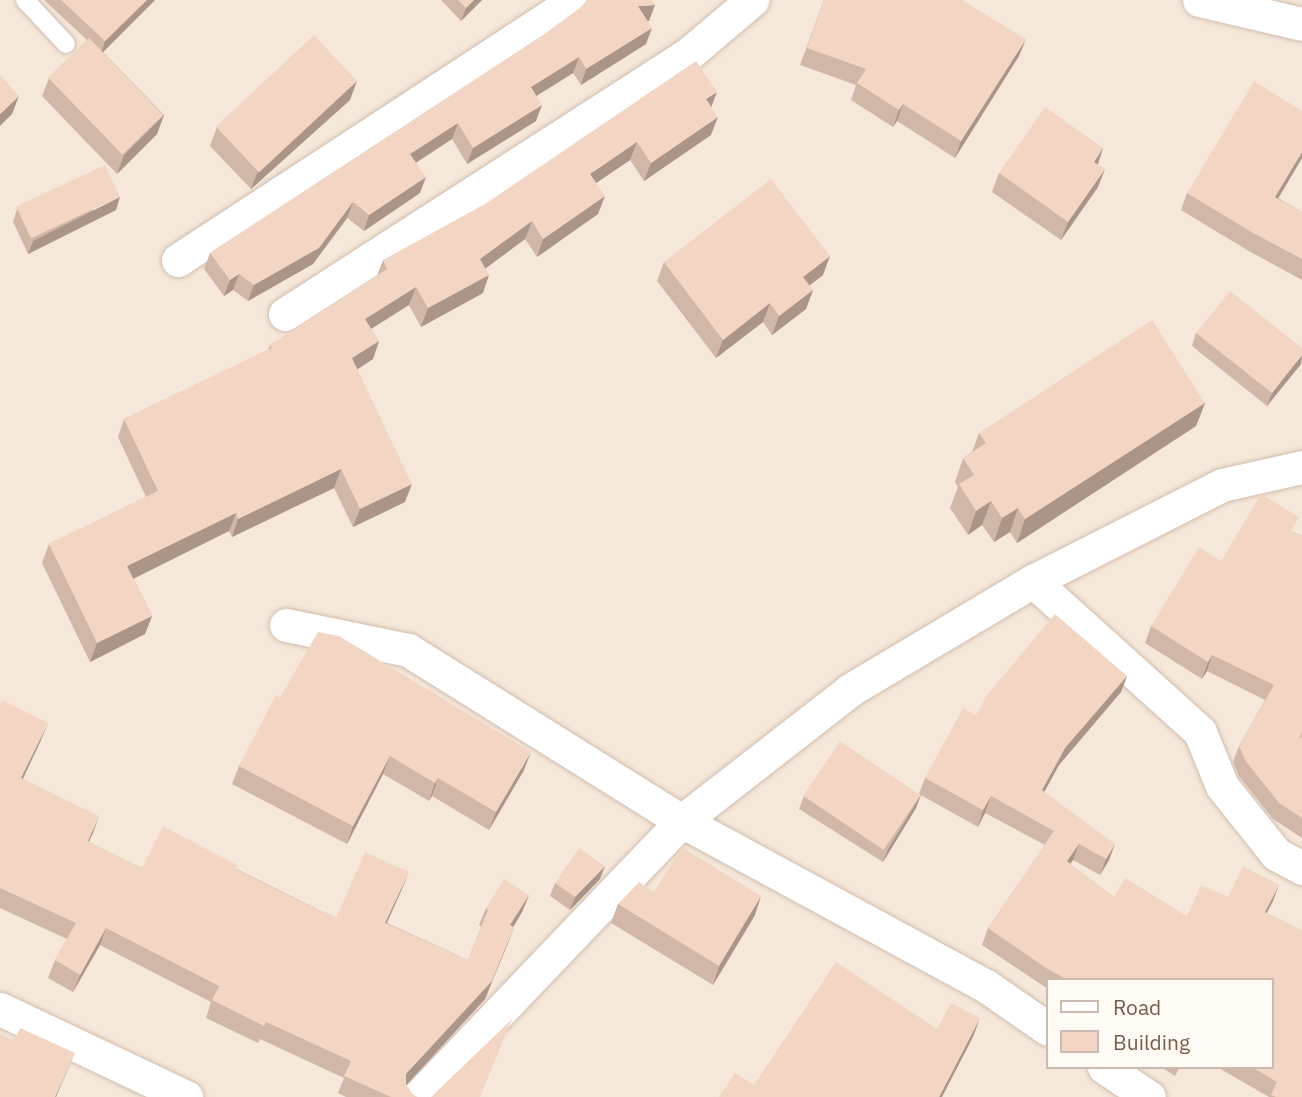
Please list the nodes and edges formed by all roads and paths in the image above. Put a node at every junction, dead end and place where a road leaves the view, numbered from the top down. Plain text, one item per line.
1 (25, 0) edge
2 (570, 0) edge
3 (752, 0) edge
4 (1199, 0) edge
5 (1302, 24) edge
6 (66, 44) dead end
7 (178, 260) dead end
8 (285, 314) dead end
9 (1302, 467) edge
10 (1033, 581) junction
11 (286, 625) dead end
12 (682, 821) junction
13 (1302, 868) edge
14 (0, 1009) edge
15 (1046, 1028) edge
16 (1107, 1069) edge
17 (186, 1097) edge
18 (418, 1097) edge
19 (1149, 1097) edge

1 - 6 lane
2 - 7 street
3 - 8 street
4 - 5 street
9 - 10 street
10 - 12 street
10 - 13 street
11 - 12 street
12 - 15 street
12 - 18 street
14 - 17 street
16 - 19 street

